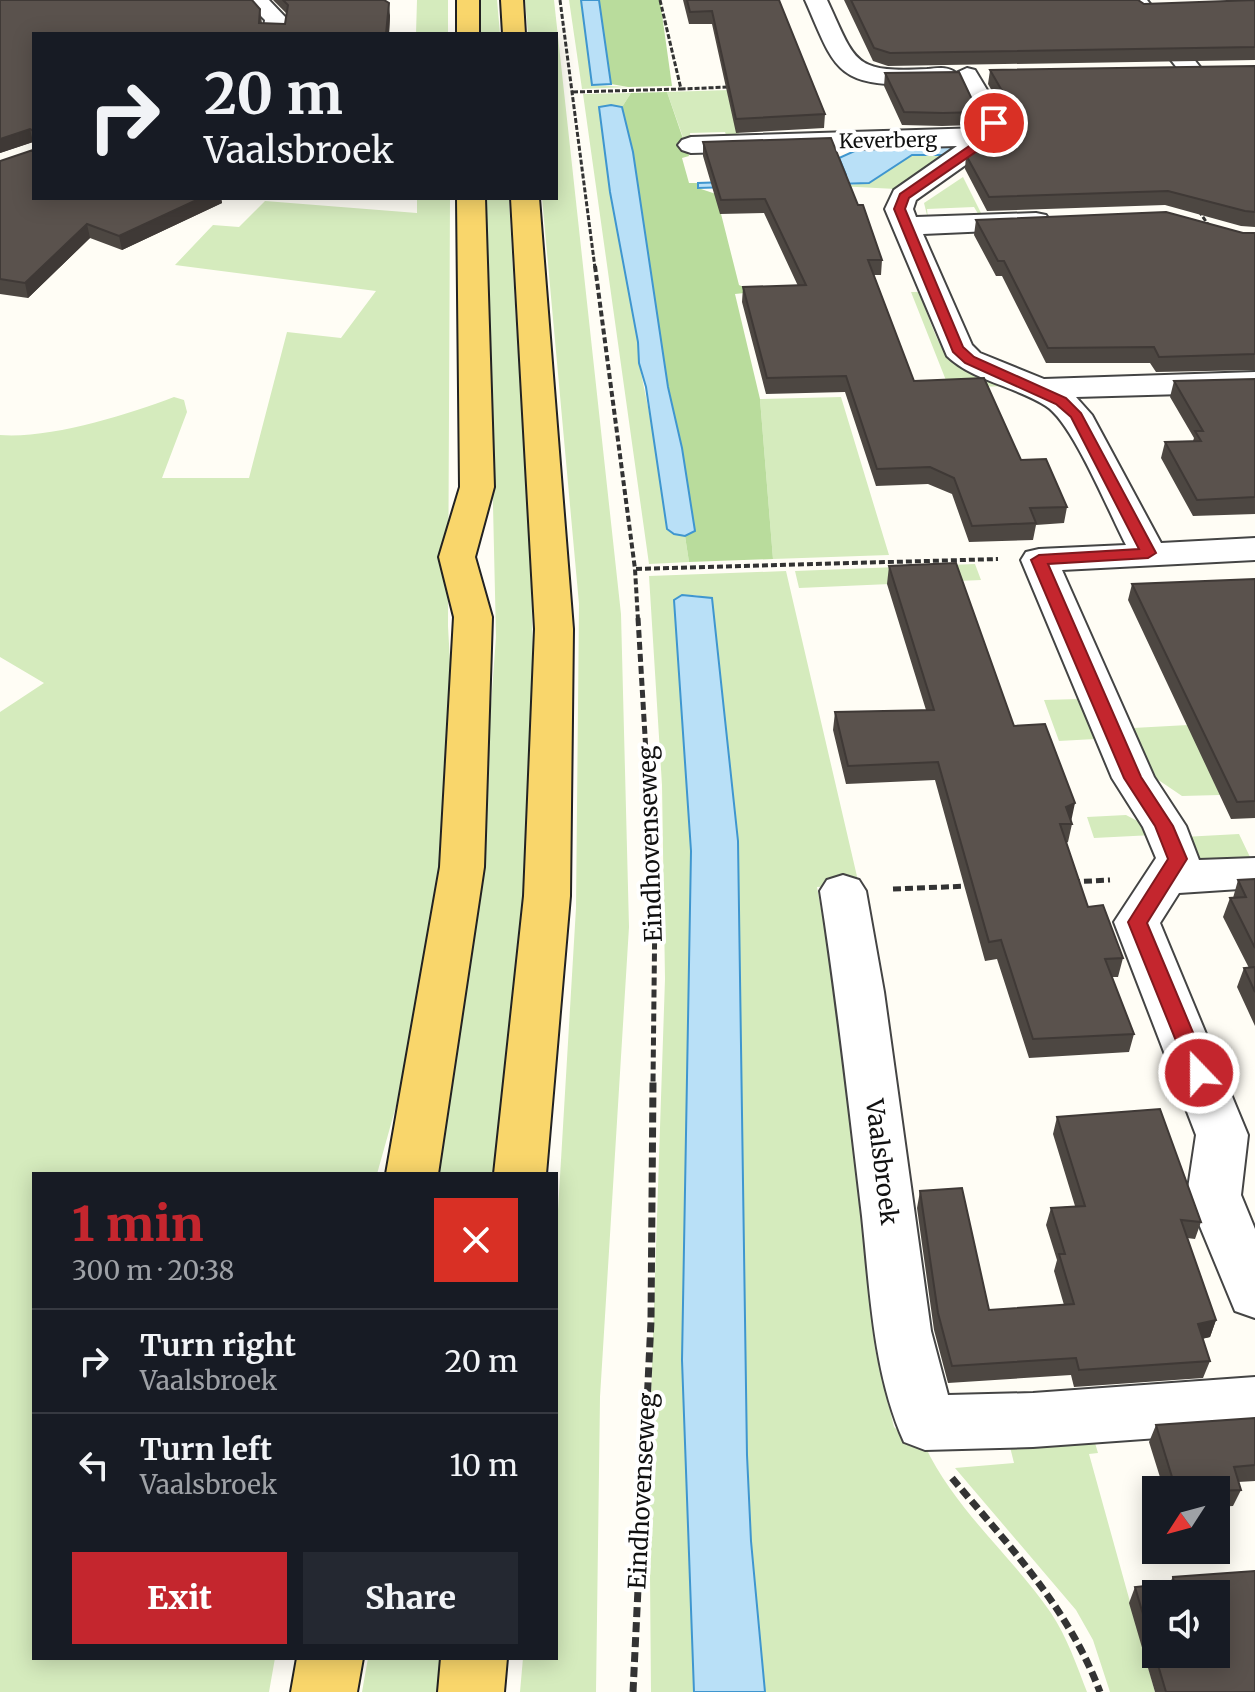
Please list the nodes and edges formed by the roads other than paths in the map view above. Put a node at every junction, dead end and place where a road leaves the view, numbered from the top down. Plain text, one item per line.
1 (256, 0) edge
2 (468, 0) edge
3 (512, 0) edge
4 (816, 0) edge
5 (1139, 3) edge
6 (1170, 6) edge
7 (274, 32) edge
8 (468, 32) edge
9 (514, 32) edge
10 (1223, 71) edge
11 (1162, 72) edge
12 (1192, 72) junction
13 (989, 137) junction
14 (691, 145) dead end
15 (471, 200) edge
16 (525, 200) edge
17 (1066, 220) edge
18 (906, 226) junction
19 (1255, 382) edge
20 (1040, 389) junction
21 (1255, 549) edge
22 (1148, 553) junction
23 (1255, 873) edge
24 (1163, 878) junction
25 (843, 891) road end
26 (412, 1172) edge
27 (520, 1172) edge
28 (1255, 1294) edge
29 (1255, 1404) edge
30 (330, 1660) edge
31 (474, 1660) edge
32 (324, 1692) edge
33 (471, 1692) edge

1 - 7 street
2 - 8 main road
3 - 9 main road
4 - 13 street
5 - 6 street
5 - 12 street
10 - 12 street
11 - 12 street
13 - 14 street, Keverberg
13 - 18 street, Keverberg
15 - 26 main road
16 - 27 main road
17 - 18 street
18 - 20 street
19 - 20 street
20 - 22 street
21 - 22 street
22 - 24 street
23 - 24 street
24 - 28 street
25 - 29 street, Vaalsbroek
30 - 32 main road
31 - 33 main road

